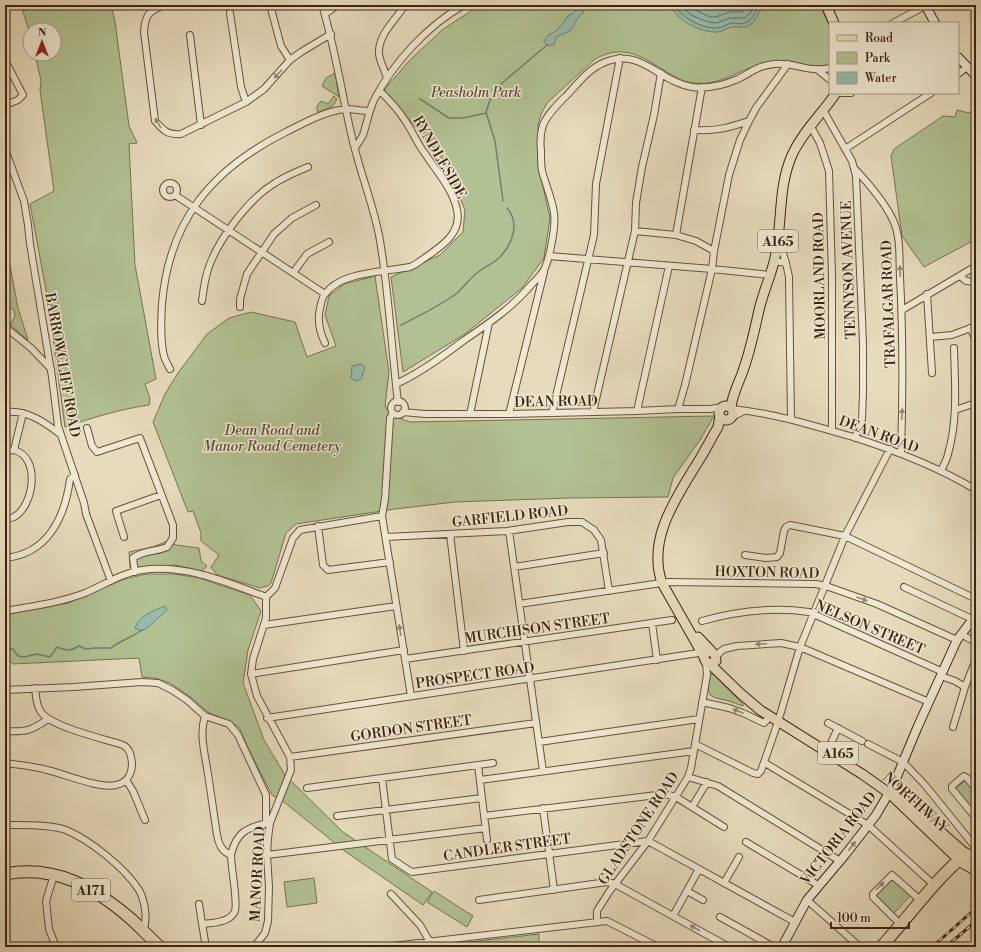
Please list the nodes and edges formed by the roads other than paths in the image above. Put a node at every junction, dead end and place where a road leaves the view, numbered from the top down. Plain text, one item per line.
1 (165, 5) edge
2 (270, 5) edge
3 (322, 5) edge
4 (337, 5) edge
5 (405, 5) edge
6 (449, 5) edge
7 (464, 5) edge
8 (826, 5) edge
9 (926, 5) edge
10 (455, 10) junction
11 (230, 13) dead end
12 (325, 14) junction
13 (834, 22) edge
14 (895, 22) edge
15 (934, 22) edge
16 (331, 34) junction
17 (190, 35) dead end
18 (619, 58) junction
19 (959, 58) edge
20 (5, 60) edge
21 (290, 60) junction
22 (788, 64) junction
23 (967, 67) junction
24 (829, 68) edge
25 (818, 70) junction
26 (661, 73) junction
27 (959, 73) edge
28 (976, 76) edge
29 (387, 78) junction
30 (829, 79) edge
31 (702, 87) junction
32 (380, 91) junction
33 (835, 94) edge
34 (929, 94) edge
35 (246, 102) junction
36 (5, 105) edge
37 (346, 110) junction
38 (823, 110) junction
39 (370, 111) junction
40 (749, 121) junction
41 (201, 125) junction
42 (810, 125) junction
43 (694, 130) junction
44 (354, 148) junction
45 (5, 149) edge
46 (845, 149) junction
47 (308, 166) dead end
48 (854, 167) junction
49 (175, 195) dead end
50 (316, 205) dead end
51 (194, 207) junction
52 (229, 230) junction
53 (635, 231) junction
54 (676, 235) junction
55 (329, 242) dead end
56 (777, 244) junction
57 (714, 251) junction
58 (260, 252) junction
59 (549, 256) junction
60 (588, 260) junction
61 (774, 261) junction
62 (629, 263) junction
63 (786, 263) junction
64 (669, 266) junction
65 (976, 266) edge
66 (712, 269) junction
67 (384, 270) junction
68 (544, 270) junction
69 (293, 273) junction
70 (770, 275) junction
71 (960, 276) junction
72 (976, 282) edge
73 (325, 294) junction
74 (927, 294) junction
75 (202, 301) dead end
76 (240, 307) dead end
77 (902, 310) junction
78 (489, 323) junction
79 (5, 327) edge
80 (973, 327) edge
81 (930, 337) junction
82 (976, 340) edge
83 (325, 343) dead end
84 (952, 351) dead end
85 (170, 369) dead end
86 (51, 370) junction
87 (932, 373) dead end
88 (396, 384) junction
89 (398, 402) junction
90 (976, 403) edge
91 (678, 409) junction
92 (954, 410) junction
93 (637, 411) junction
94 (5, 412) edge
95 (404, 412) junction
96 (593, 412) junction
97 (726, 412) junction
98 (23, 413) junction
99 (393, 413) junction
100 (552, 413) junction
101 (470, 414) junction
102 (509, 414) junction
103 (791, 419) junction
104 (87, 428) dead end
105 (832, 430) junction
106 (60, 434) junction
107 (855, 438) junction
108 (890, 449) junction
109 (14, 450) junction
110 (5, 451) edge
111 (901, 453) junction
112 (941, 471) junction
113 (75, 475) junction
114 (976, 490) edge
115 (160, 495) junction
116 (382, 516) junction
117 (5, 519) edge
118 (318, 526) junction
119 (509, 531) junction
120 (450, 534) junction
121 (845, 536) junction
122 (124, 537) dead end
123 (386, 537) junction
124 (604, 553) junction
125 (745, 556) dead end
126 (5, 558) edge
127 (390, 562) junction
128 (514, 567) junction
129 (135, 572) junction
130 (111, 581) junction
131 (665, 582) junction
132 (826, 586) junction
133 (904, 587) dead end
134 (610, 591) junction
135 (266, 597) junction
136 (976, 599) edge
137 (520, 604) junction
138 (396, 606) junction
139 (5, 611) edge
140 (813, 614) junction
141 (974, 617) edge
142 (714, 618) junction
143 (672, 620) dead end
144 (702, 621) dead end
145 (652, 623) junction
146 (264, 625) junction
147 (716, 625) dead end
148 (966, 636) dead end
149 (695, 640) junction
150 (956, 640) junction
151 (525, 642) junction
152 (976, 642) edge
153 (800, 647) junction
154 (404, 650) junction
155 (464, 651) junction
156 (687, 655) junction
157 (405, 659) junction
158 (710, 659) junction
159 (976, 659) edge
160 (657, 660) junction
161 (250, 674) junction
162 (942, 674) junction
163 (530, 679) junction
164 (965, 687) junction
165 (35, 688) junction
166 (5, 690) edge
167 (411, 696) junction
168 (702, 702) junction
169 (929, 702) junction
170 (205, 716) junction
171 (48, 718) junction
172 (267, 718) junction
173 (699, 719) junction
174 (776, 719) junction
175 (536, 723) junction
176 (828, 723) dead end
177 (953, 727) dead end
178 (838, 728) junction
179 (5, 731) edge
180 (539, 742) junction
181 (695, 744) junction
182 (828, 750) junction
183 (694, 751) junction
184 (290, 757) junction
185 (903, 762) junction
186 (5, 763) edge
187 (493, 763) dead end
188 (765, 763) junction
189 (478, 765) junction
190 (543, 771) junction
191 (688, 777) junction
192 (382, 778) junction
193 (126, 780) junction
194 (480, 780) junction
195 (707, 782) junction
196 (307, 788) dead end
197 (976, 789) edge
198 (890, 790) junction
199 (676, 797) junction
200 (482, 798) junction
201 (544, 808) junction
202 (692, 808) junction
203 (386, 810) junction
204 (337, 816) dead end
205 (484, 816) junction
206 (976, 818) edge
207 (144, 820) dead end
208 (268, 823) junction
209 (5, 824) edge
210 (868, 825) junction
211 (724, 827) dead end
212 (486, 828) junction
213 (390, 840) junction
214 (487, 840) dead end
215 (648, 841) junction
216 (746, 842) dead end
217 (976, 848) edge
218 (549, 854) junction
219 (267, 855) junction
220 (231, 856) junction
221 (739, 857) dead end
222 (967, 858) edge
223 (840, 861) junction
224 (699, 869) junction
225 (976, 870) edge
226 (5, 874) edge
227 (54, 874) junction
228 (724, 883) junction
229 (615, 884) junction
230 (818, 885) junction
231 (934, 885) junction
232 (554, 890) junction
233 (687, 891) junction
234 (390, 894) dead end
235 (479, 900) dead end
236 (702, 900) dead end
237 (807, 900) junction
238 (920, 900) junction
239 (199, 904) dead end
240 (673, 916) junction
241 (720, 917) dead end
242 (596, 921) junction
243 (794, 922) junction
244 (202, 924) junction
245 (900, 924) junction
246 (143, 931) junction
247 (427, 944) edge
248 (402, 946) edge
249 (56, 947) edge
250 (160, 947) edge
251 (206, 947) edge
252 (254, 947) edge
253 (384, 947) edge
254 (658, 947) edge
255 (729, 947) edge
256 (774, 947) edge
257 (782, 947) edge
258 (860, 947) edge
259 (882, 947) edge

41 -> 1 street
2 - 21 street
3 - 12 street
4 - 12 street
5 - 29 street
6 - 10 street
7 - 10 street
8 - 13 main road
9 - 14 street
9 - 15 main road
10 - 29 street
11 - 35 street
12 - 16 street
16 - 21 street
16 - 37 street
17 - 41 street
18 - 26 street
18 - 59 street
18 - 60 street
19 - 23 main road
20 - 36 street
21 -> 35 street
22 - 25 street
22 - 31 street
22 - 40 street
23 - 27 street
23 - 28 main road
24 - 25 street
25 - 30 street
26 - 31 street
26 - 53 street
29 - 32 street
31 - 43 street
32 - 39 street
32 - 67 street, RYNDLESIDE
33 - 38 main road, A165
34 - 46 street
35 - 41 street
37 - 39 street
37 - 44 street
37 - 51 street
38 - 42 main road, A165
38 - 46 street, TENNYSON AVENUE
39 - 44 street
40 - 43 street
40 - 57 street
42 - 56 main road, A165
42 - 105 street, MOORLAND ROAD
43 - 54 street
44 - 67 street
45 - 86 street, BARROWCLIFF ROAD
46 - 48 street, TENNYSON AVENUE
47 - 52 street
77 -> 48 street, TRAFALGAR ROAD
48 - 107 street, TENNYSON AVENUE
49 - 51 street
50 - 58 street
51 - 52 street
51 - 85 street
52 - 58 street
52 - 75 street
53 - 54 street
53 - 62 street
54 - 57 street
55 - 69 street
56 - 61 main road, A165
56 - 63 street
57 - 66 street
58 - 69 street
58 - 76 street
59 - 60 street
59 - 68 street
60 - 62 street
60 - 100 street
61 - 63 street
61 - 70 main road, A165
62 - 64 street
62 - 96 street
63 - 103 street
64 - 66 street
64 - 93 street
65 - 71 street
66 - 70 street
66 - 91 street
67 - 73 street, RYNDLESIDE
67 - 88 street
68 - 78 street
68 - 102 street
69 - 73 street
70 - 97 main road, A165
71 - 72 street
71 - 74 street
73 - 83 street
74 - 77 street
74 - 81 street
111 -> 77 street, TRAFALGAR ROAD
78 - 88 street
78 - 101 street
79 - 86 street
80 - 81 street
80 - 82 street
81 - 87 street
84 - 92 street
86 - 106 street, BARROWCLIFF ROAD
88 - 89 street
89 - 95 street
89 - 99 street
90 - 92 street
91 - 93 street, DEAN ROAD
91 - 97 street, DEAN ROAD
92 - 112 street
93 - 96 street, DEAN ROAD
94 - 98 street
95 - 99 street
95 - 101 street, DEAN ROAD
96 - 100 street, DEAN ROAD
97 - 103 street, DEAN ROAD
97 - 131 main road, A165
98 - 106 street
98 - 109 street
99 - 116 street
100 - 102 street, DEAN ROAD
101 - 102 street, DEAN ROAD
103 - 105 street, DEAN ROAD
104 - 115 street
105 - 107 street, DEAN ROAD
106 - 113 street, BARROWCLIFF ROAD
107 - 108 street, DEAN ROAD
108 - 111 street, DEAN ROAD
108 - 121 street
109 - 110 street
109 - 117 street
111 - 112 street, DEAN ROAD
112 - 114 street, DEAN ROAD
113 - 126 street
113 - 130 street, BARROWCLIFF ROAD
115 - 122 street
115 - 129 street
116 - 118 street
116 - 123 street
118 - 127 street
118 - 135 street
119 - 120 street, GARFIELD ROAD
119 - 124 street, GARFIELD ROAD
119 - 128 street
120 - 123 street, GARFIELD ROAD
120 - 155 street
121 - 125 street
121 - 132 street
121 - 136 street
123 - 127 street
124 - 128 street
124 - 134 street, GARFIELD ROAD
127 - 138 street
128 - 137 street
129 - 130 street
129 - 135 street
130 - 139 street
131 - 132 street, HOXTON ROAD
131 - 134 street, HOXTON ROAD
131 - 149 main road, A165
131 - 158 main road, A165
132 - 140 street
132 -> 150 street, HOXTON ROAD
133 - 141 street
134 - 137 street, HOXTON ROAD
135 - 146 street
137 - 151 street
138 - 146 street
154 -> 138 street
140 - 142 street, NELSON STREET
140 - 153 street
140 - 162 street, NELSON STREET
141 - 150 main road, VICTORIA ROAD
142 - 144 street, NELSON STREET
142 - 147 street
143 - 145 street, MURCHISON STREET
145 - 151 street, MURCHISON STREET
145 - 160 street
146 - 161 street
148 - 152 street
149 - 156 street
149 - 158 main road, A165
150 - 162 main road, VICTORIA ROAD
151 - 155 street, MURCHISON STREET
151 - 163 street
153 -> 158 street
153 - 169 street
153 - 174 street
154 - 157 street
154 - 161 street
155 - 157 street, MURCHISON STREET
156 - 158 street, PROSPECT ROAD
156 - 160 street, PROSPECT ROAD
157 - 167 street
158 - 168 street, GLADSTONE ROAD
158 - 174 main road, NORTHWAY / A165
159 - 164 street
160 - 163 street, PROSPECT ROAD
161 - 172 street
162 - 164 street, NELSON STREET
162 - 169 main road, VICTORIA ROAD
163 - 167 street, PROSPECT ROAD
163 - 175 street
164 - 177 street
165 - 166 street
165 - 170 street
165 - 171 street
167 - 172 street, PROSPECT ROAD
168 - 173 street, GLADSTONE ROAD
174 -> 168 street
169 - 185 main road, VICTORIA ROAD
170 - 208 street
170 - 220 street
171 - 179 street
171 - 193 street
172 - 184 street
173 - 180 street
173 - 181 street, GLADSTONE ROAD
174 - 182 main road, NORTHWAY / A165
174 - 188 street
175 - 180 street
175 - 184 street, GORDON STREET
176 - 178 street
178 - 182 street
178 - 185 street
180 - 190 street
181 - 183 street, GLADSTONE ROAD
181 - 188 street
182 - 198 main road, NORTHWAY / A165
183 - 190 street
183 - 191 street, GLADSTONE ROAD
184 - 208 street, MANOR ROAD
185 - 198 main road, VICTORIA ROAD
185 - 217 street
186 - 193 street
187 - 189 street
188 - 210 street
189 - 192 street
189 - 194 street
190 - 194 street
191 - 195 street
191 - 199 street, GLADSTONE ROAD
192 - 196 street
192 - 203 street
193 - 207 street
194 - 200 street
195 - 202 street
195 - 223 street
197 - 206 street
198 - 210 main road, VICTORIA ROAD
198 - 222 main road, NORTHWAY / A165
199 - 201 street
199 - 202 street
199 - 215 street, GLADSTONE ROAD
200 - 203 street
200 - 205 street
201 - 205 street
201 - 218 street
202 - 211 street
203 - 204 street
203 - 213 street
205 - 212 street
208 - 219 street, MANOR ROAD
208 - 220 street
209 - 246 street
223 -> 210 main road, VICTORIA ROAD
210 - 231 street
212 - 213 street
212 - 214 street
213 - 218 street, CANDLER STREET
213 - 219 street
215 - 218 street, CANDLER STREET
215 - 224 street
215 - 229 street, GLADSTONE ROAD
216 - 230 street
217 - 222 street
218 - 232 street
219 - 252 street, MANOR ROAD
220 - 244 street
221 - 228 street
222 - 225 highway, A165
222 - 231 highway
223 - 230 main road, VICTORIA ROAD
224 - 228 street
224 - 233 street
226 - 227 highway, A171
227 - 246 highway, A171
227 - 249 street
228 - 243 street
229 - 232 street
229 - 240 street
229 - 242 street, GLADSTONE ROAD
230 - 237 main road, VICTORIA ROAD
231 - 238 highway
232 - 235 street
233 - 236 street
233 - 240 street
234 - 247 street
237 - 243 main road, VICTORIA ROAD
237 - 258 street
238 - 245 highway
245 -> 238 street
239 - 244 street
255 -> 240 street
241 - 256 street
242 - 247 street
242 - 254 street
243 - 257 main road, VICTORIA ROAD
244 - 251 street
245 - 259 highway
246 - 250 highway, A171
247 - 248 street
248 - 253 street

